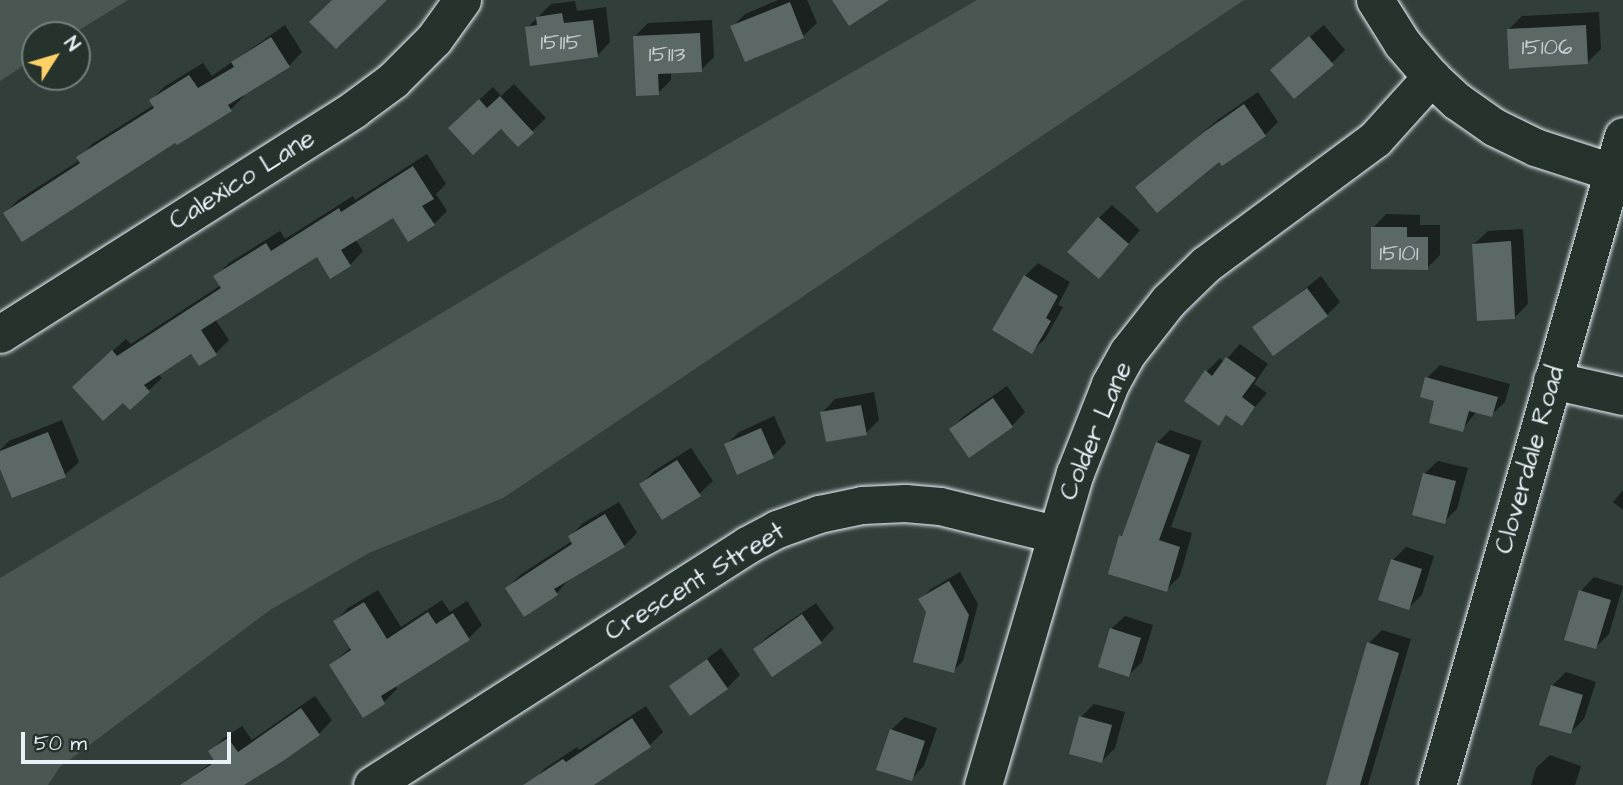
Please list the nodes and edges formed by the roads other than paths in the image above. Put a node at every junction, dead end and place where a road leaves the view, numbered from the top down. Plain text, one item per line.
1 (463, 0) edge
2 (1375, 0) edge
3 (1432, 77) junction
4 (1623, 136) edge
5 (1612, 172) junction
6 (0, 334) edge
7 (1552, 380) junction
8 (1623, 396) edge
9 (1055, 534) junction
10 (372, 785) edge
11 (983, 785) edge
12 (1437, 785) edge

1 - 6 street, Calexico Lane
2 - 3 street
3 - 5 street
3 - 9 street, Colder Lane
4 - 5 street, Cloverdale Road
5 - 7 street, Cloverdale Road
7 - 8 street
7 - 12 street, Cloverdale Road
9 - 10 street, Crescent Street
9 - 11 street, Colder Lane

